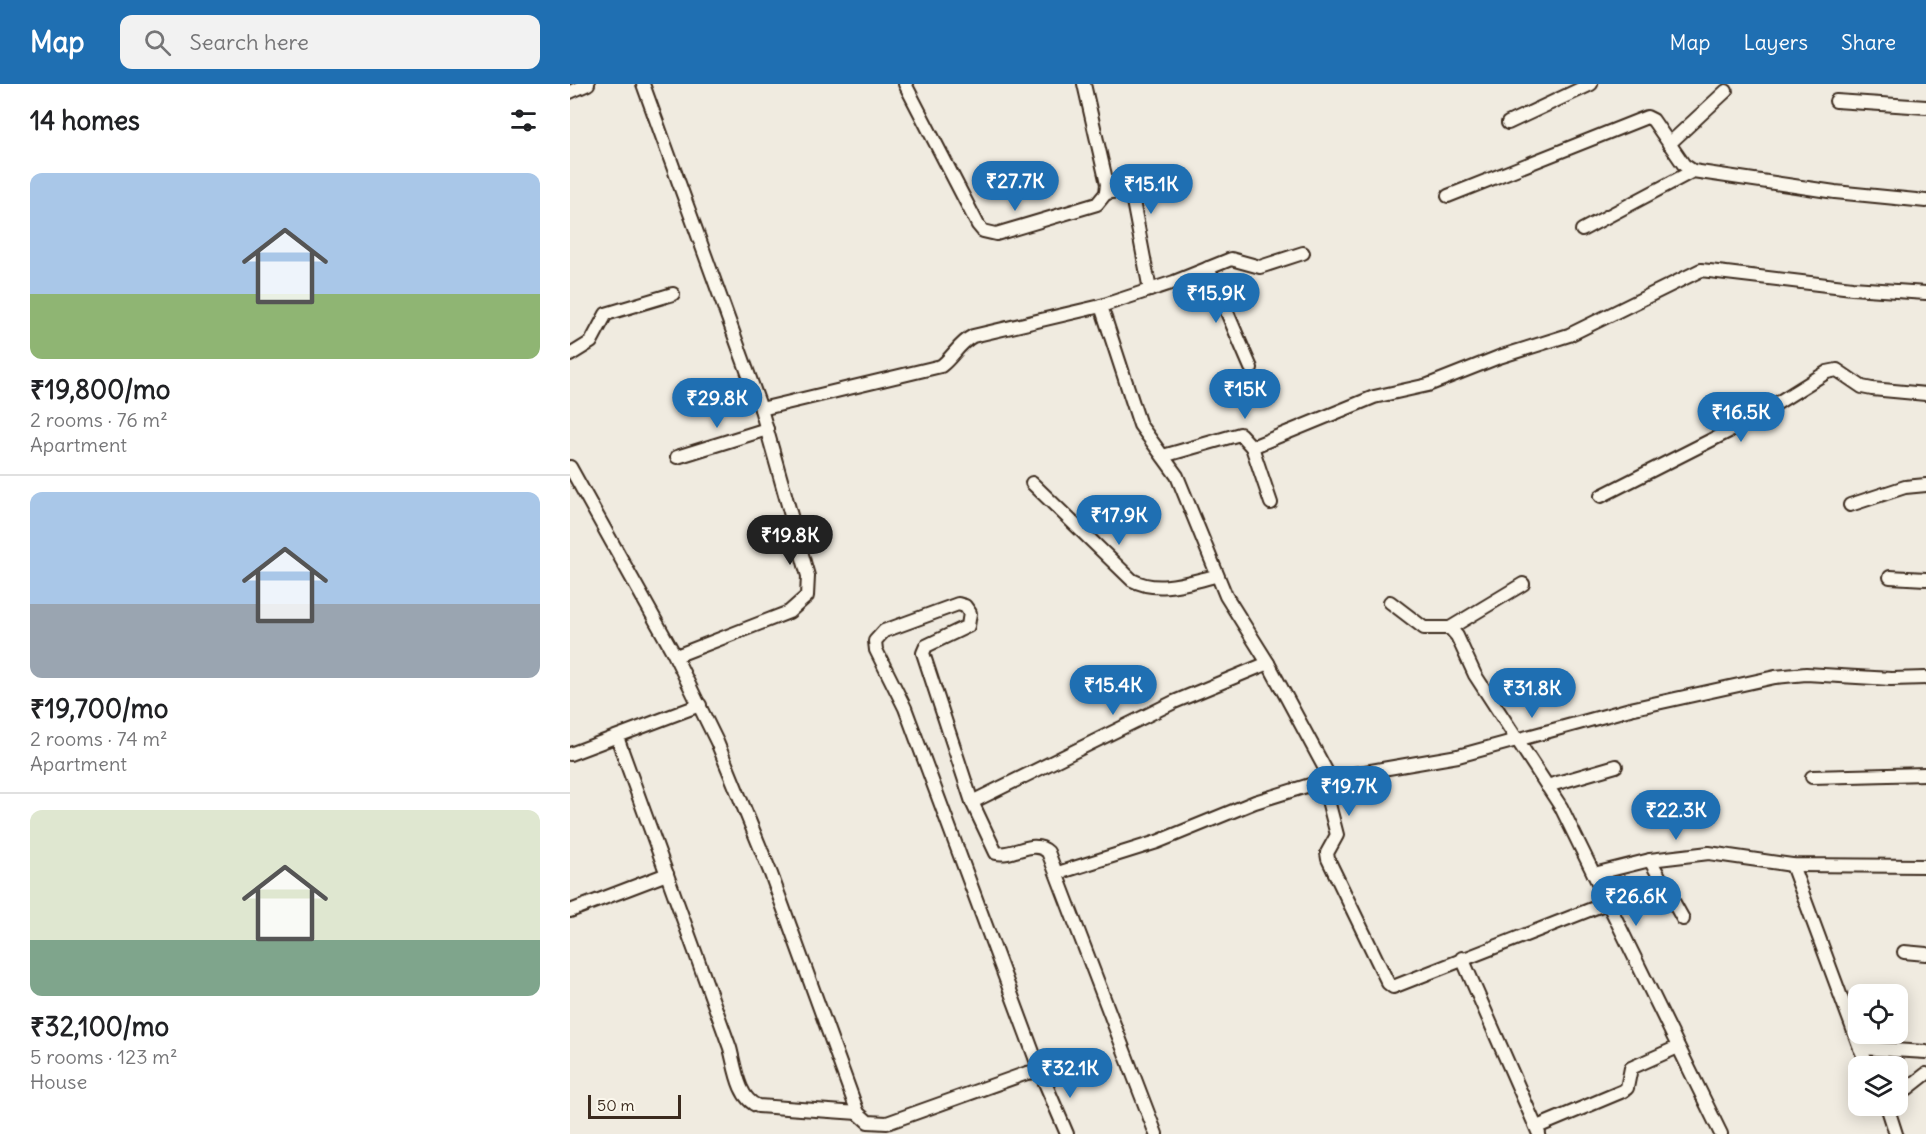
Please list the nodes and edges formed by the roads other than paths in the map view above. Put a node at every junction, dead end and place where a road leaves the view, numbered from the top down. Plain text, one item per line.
1 (588, 84) edge
2 (643, 84) edge
3 (905, 84) edge
4 (1084, 84) edge
5 (1591, 84) edge
6 (1726, 91) dead end
7 (570, 92) edge
8 (1836, 100) dead end
9 (1926, 107) edge
10 (1508, 123) dead end
11 (1670, 144) junction
12 (1693, 171) junction
13 (1106, 192) junction
14 (1448, 196) dead end
15 (1926, 201) edge
16 (1582, 230) dead end
17 (1303, 253) dead end
18 (1208, 268) junction
19 (1150, 290) junction
20 (1926, 293) edge
21 (673, 294) dead end
22 (1101, 306) junction
23 (570, 355) edge
24 (1251, 368) dead end
25 (1926, 394) edge
26 (761, 410) junction
27 (766, 429) junction
28 (1252, 447) junction
29 (1163, 456) junction
30 (677, 457) dead end
31 (570, 467) edge
32 (1032, 483) dead end
33 (1926, 485) edge
34 (1601, 496) dead end
35 (1271, 503) dead end
36 (1850, 505) dead end
37 (1216, 576) junction
38 (1890, 577) dead end
39 (1926, 579) edge
40 (1523, 584) dead end
41 (1389, 602) dead end
42 (1450, 628) junction
43 (676, 656) junction
44 (1268, 663) junction
45 (1926, 678) edge
46 (700, 705) junction
47 (617, 737) junction
48 (1518, 738) junction
49 (570, 753) edge
50 (1616, 766) dead end
51 (1926, 774) edge
52 (1812, 777) dead end
53 (1326, 780) junction
54 (1547, 786) junction
55 (972, 801) junction
56 (1650, 860) junction
57 (1792, 865) junction
58 (1926, 866) edge
59 (1058, 873) junction
60 (667, 874) junction
61 (1594, 874) junction
62 (1607, 903) junction
63 (570, 911) edge
64 (1683, 919) dead end
65 (1904, 952) dead end
66 (1926, 954) edge
67 (1462, 958) junction
68 (1678, 1047) junction
69 (1860, 1048) junction
70 (1926, 1052) edge
71 (1864, 1056) edge
72 (1040, 1071) junction
73 (1926, 1074) edge
74 (1908, 1088) edge
75 (858, 1113) junction
76 (1890, 1116) edge
77 (1538, 1131) edge
78 (1067, 1134) edge
79 (1156, 1134) edge
80 (1721, 1134) edge
81 (1896, 1134) edge

1 - 7 street
2 - 26 street
3 - 13 street
4 - 13 street
5 - 10 street
6 - 11 street
8 - 9 street
11 - 12 street
11 - 14 street
12 - 15 street
12 - 16 street
13 - 19 street
17 - 18 street
18 - 19 street
18 - 24 street
19 - 22 street
20 - 28 street
21 - 23 street
22 - 26 street
22 - 29 street
25 - 34 street
26 - 27 street
27 - 30 street
27 - 43 street
28 - 29 street
28 - 35 street
29 - 37 street
31 - 43 street
32 - 37 street
33 - 36 street
37 - 44 street
38 - 39 street
40 - 42 street
41 - 42 street
42 - 48 street
43 - 46 street
44 - 53 street
44 - 55 street
45 - 48 street
46 - 47 street
46 - 75 street
47 - 49 street
47 - 60 street
48 - 53 street
48 - 54 street
50 - 54 street
51 - 52 street
53 - 59 street
53 - 67 street
54 - 61 street
55 - 59 street
55 - 72 street
56 - 57 street
56 - 61 street
56 - 64 street
57 - 58 street
57 - 69 street
59 - 79 street
60 - 63 street
60 - 75 street
61 - 62 street
62 - 67 street
62 - 68 street
65 - 66 street
67 - 77 street
68 - 77 street
68 - 80 street
69 - 70 street
69 - 71 street
72 - 75 street
72 - 78 street
73 - 74 street
76 - 81 street

